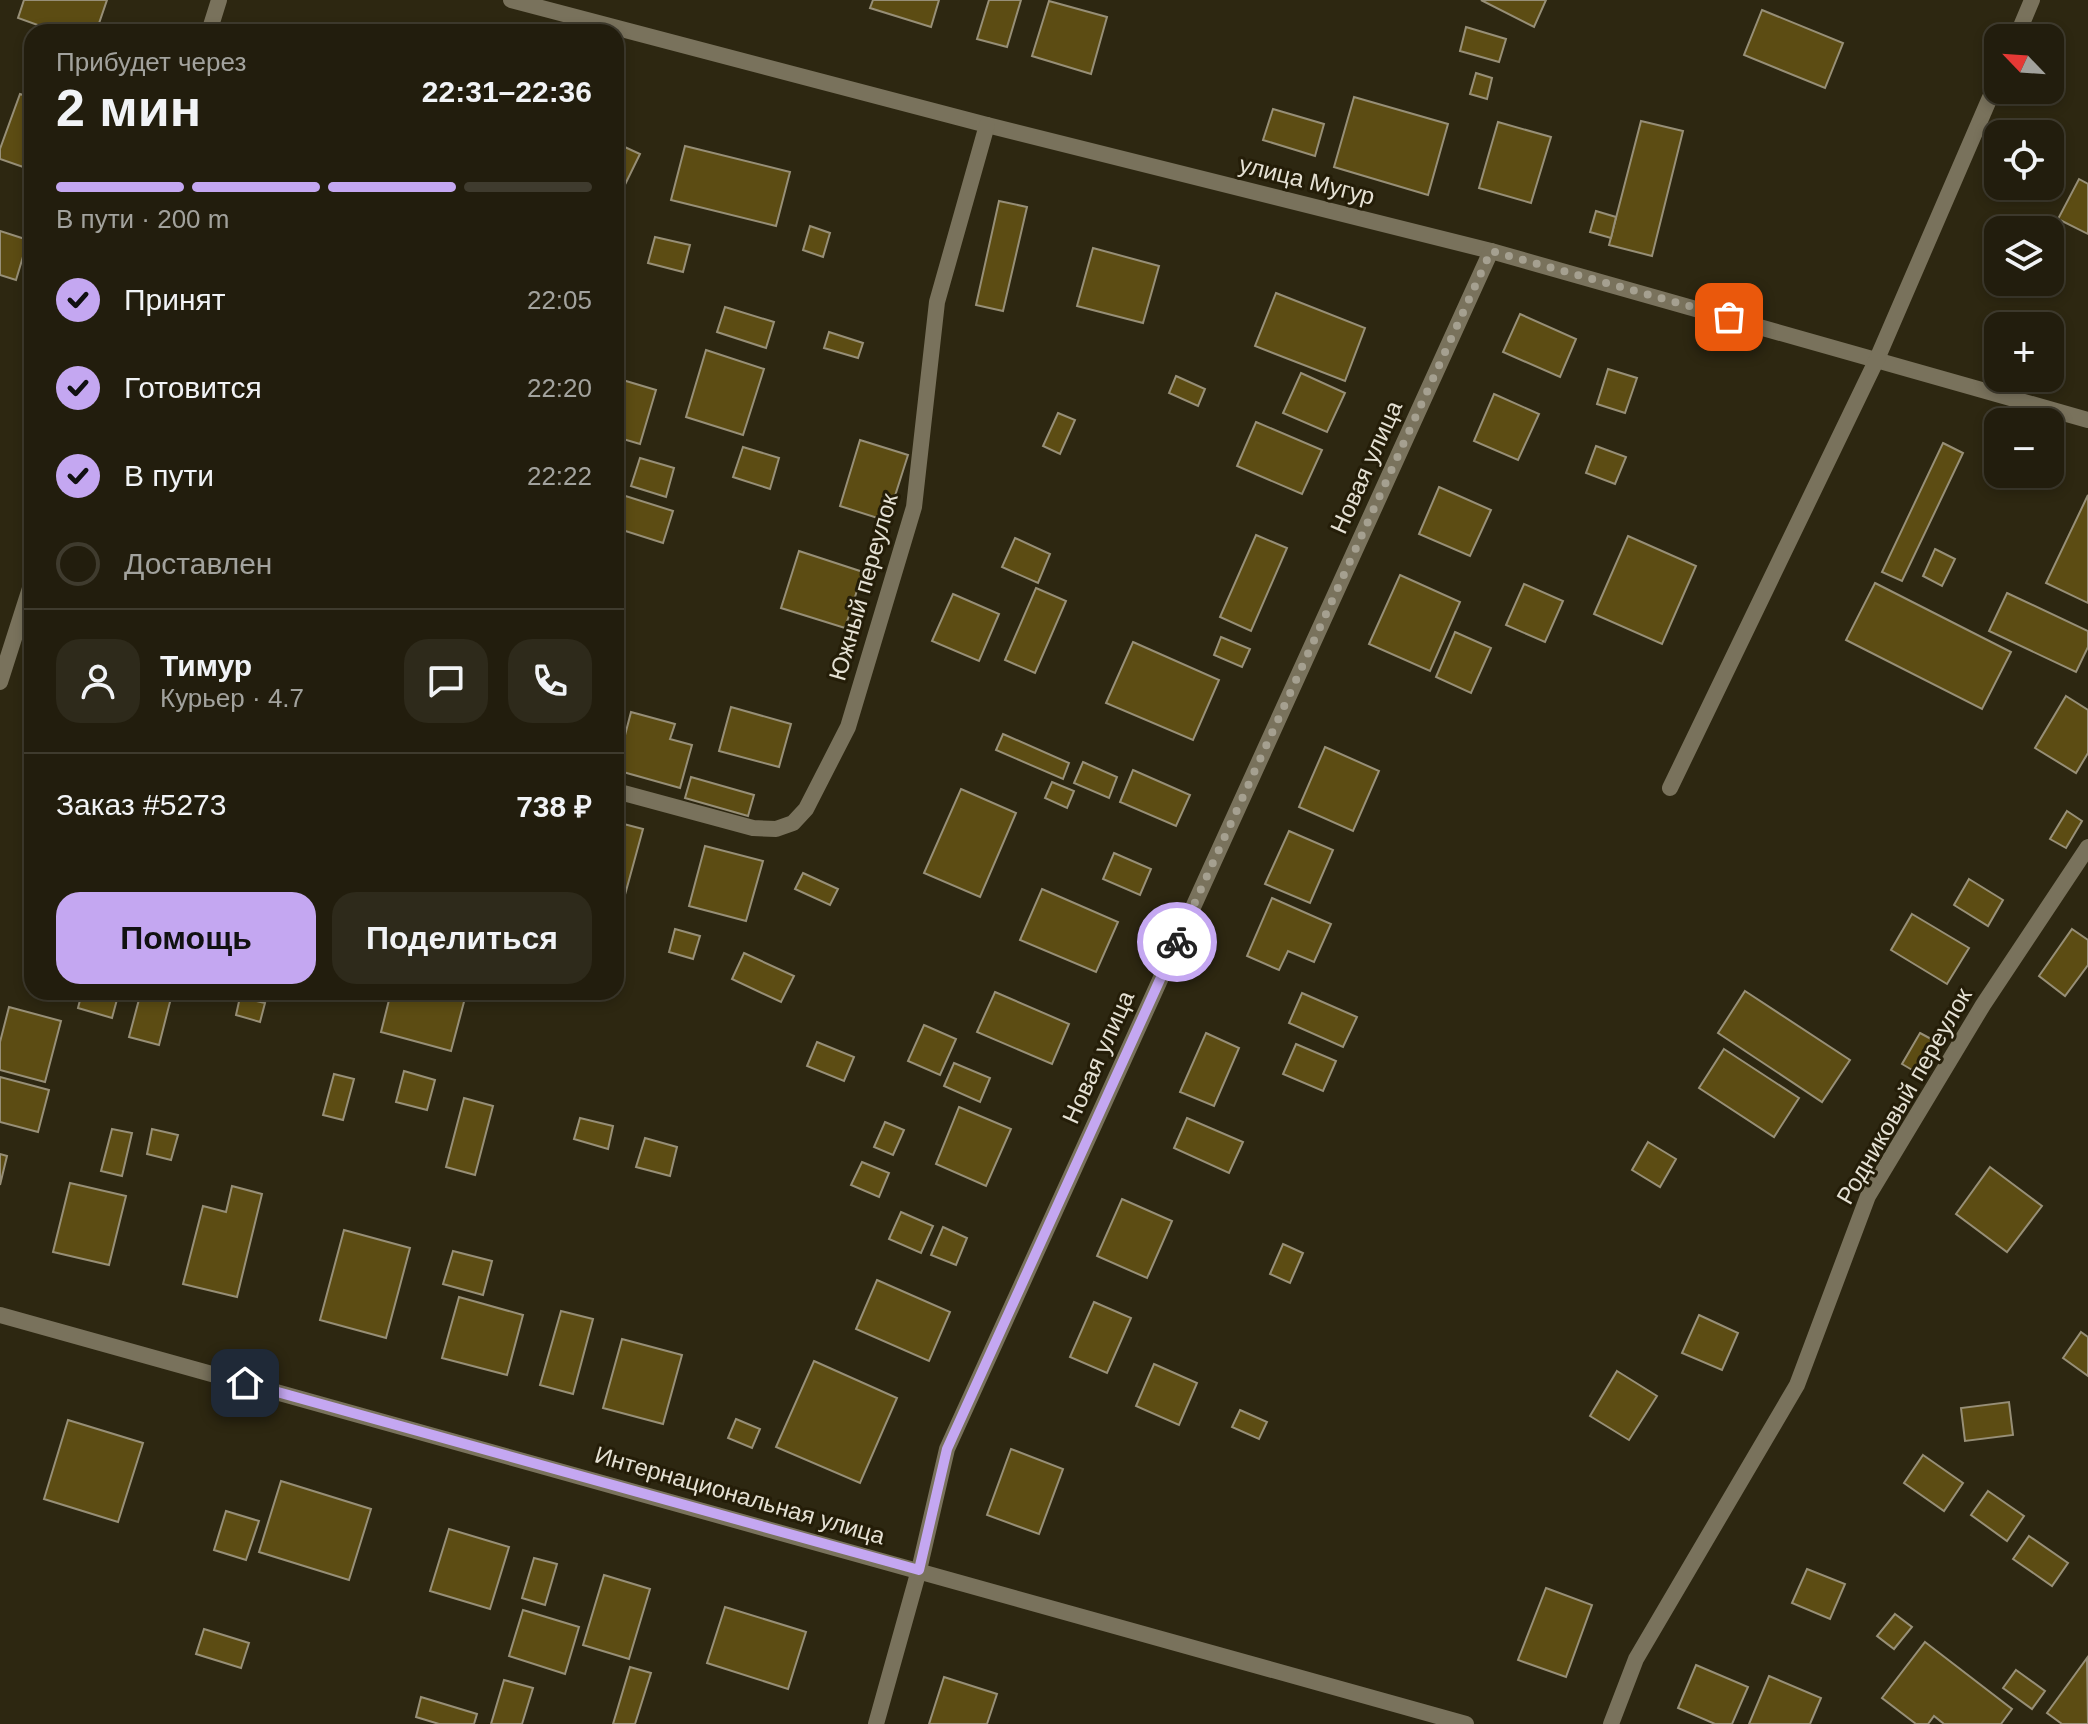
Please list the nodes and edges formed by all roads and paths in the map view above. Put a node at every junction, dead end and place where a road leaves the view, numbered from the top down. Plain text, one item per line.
1 (219, 0) edge
2 (511, 0) edge
3 (2032, 0) edge
4 (212, 24) edge
5 (602, 24) edge
6 (2022, 24) edge
7 (624, 30) edge
8 (1987, 104) edge
9 (987, 125) junction
10 (1491, 251) junction
11 (1877, 359) junction
12 (2088, 420) edge
13 (24, 631) edge
14 (0, 682) edge
15 (1670, 788) dead end
16 (624, 793) edge
17 (2088, 847) edge
18 (0, 1315) edge
19 (919, 1570) junction
20 (876, 1724) edge
21 (1466, 1724) edge
22 (1611, 1724) edge

1 - 4 street
2 - 5 street, улица Мугур
3 - 6 street
7 - 9 street, улица Мугур
8 - 11 street
9 - 10 street, улица Мугур
9 - 16 street, Южный переулок
10 - 11 street, улица Мугур
10 - 19 street, Новая улица
11 - 12 street, улица Мугур
11 - 15 street
13 - 14 street
17 - 22 street, Родниковый переулок
18 - 19 street, Интернациональная улица
19 - 20 street, Новая улица
19 - 21 street, Интернациональная улица

